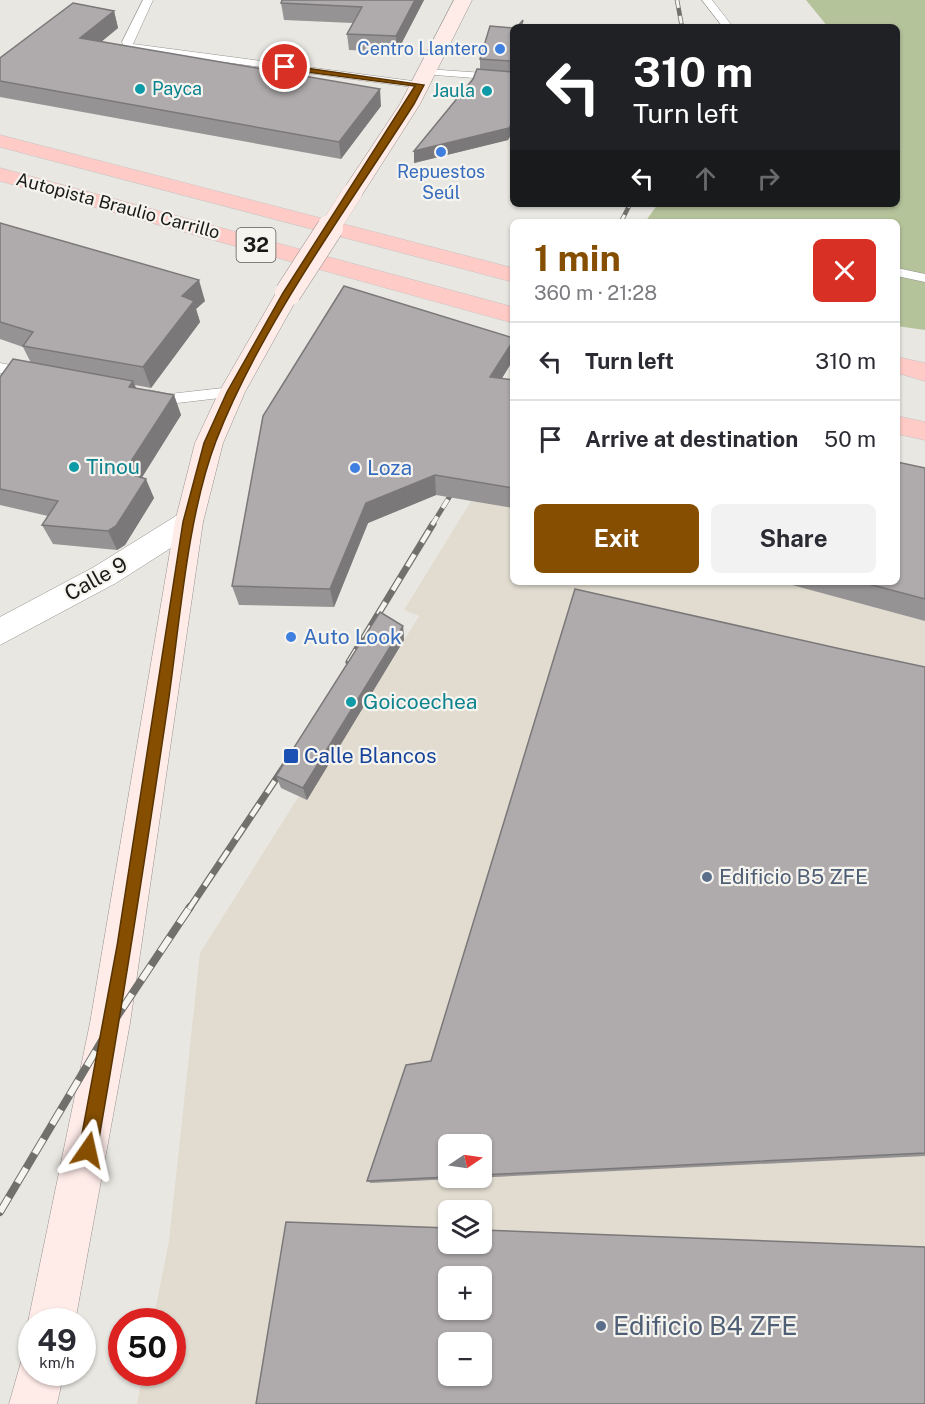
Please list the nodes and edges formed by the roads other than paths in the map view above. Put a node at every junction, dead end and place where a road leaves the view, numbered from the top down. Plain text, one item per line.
1 (148, 0) edge
2 (463, 0) edge
3 (707, 0) edge
4 (726, 24) edge
5 (423, 78) junction
6 (510, 78) edge
7 (0, 141) edge
8 (0, 174) edge
9 (460, 263) junction
10 (510, 269) edge
11 (900, 273) edge
12 (510, 274) edge
13 (924, 278) edge
14 (900, 286) edge
15 (510, 314) edge
16 (900, 354) edge
17 (925, 358) edge
18 (900, 366) edge
19 (0, 368) edge
20 (925, 372) edge
21 (45, 376) edge
22 (232, 392) junction
23 (136, 393) edge
24 (900, 406) edge
25 (925, 410) edge
26 (900, 426) edge
27 (925, 431) edge
28 (189, 522) junction
29 (0, 632) edge
30 (54, 1308) edge
31 (37, 1386) edge
32 (33, 1404) edge

1 - 5 lane
2 - 5 main road
3 - 4 lane
5 - 6 lane
5 - 22 main road, bridge
7 - 9 highway, Autopista Braulio Carrillo / 32
8 - 15 highway, Autopista Braulio Carrillo / 32
9 - 10 lane
9 - 12 highway, Autopista Braulio Carrillo / 32
11 - 13 lane
13 - 14 lane
16 - 17 highway
18 - 20 highway
19 - 21 lane
22 - 23 lane
22 - 28 main road
24 - 25 highway
26 - 27 highway
28 - 29 street, Calle 9
28 - 30 main road
31 - 32 main road

